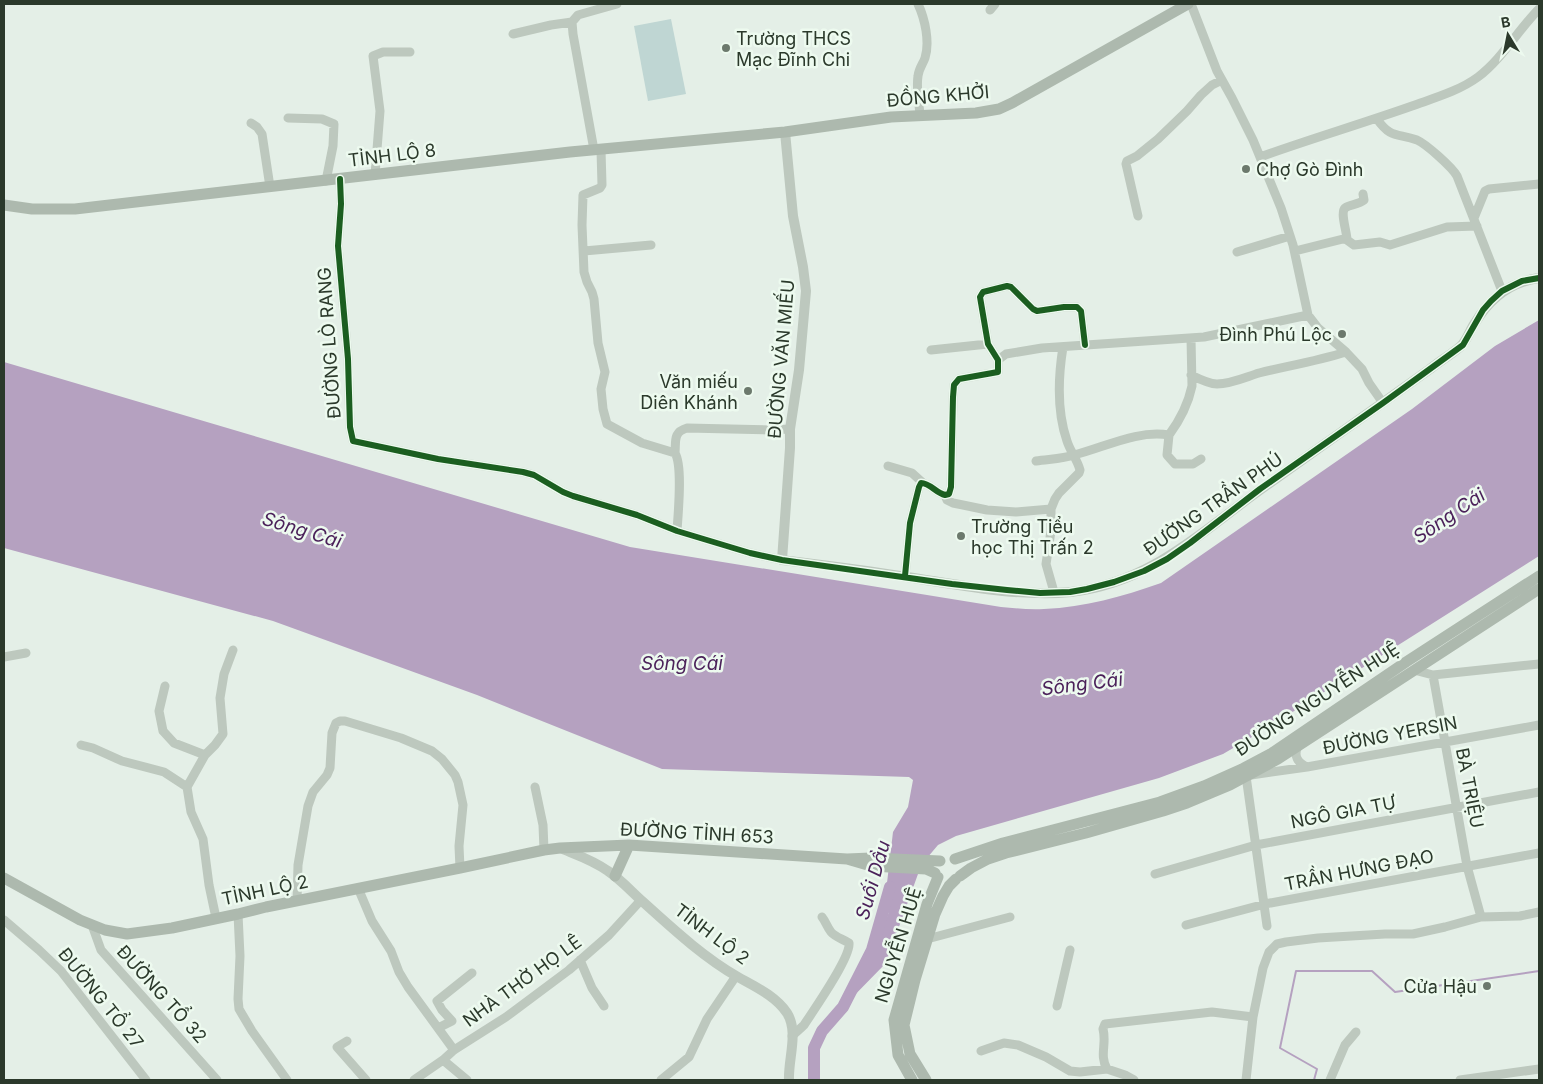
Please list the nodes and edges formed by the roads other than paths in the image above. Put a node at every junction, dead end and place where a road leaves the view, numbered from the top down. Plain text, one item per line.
1 (616, 4) edge
2 (918, 4) edge
3 (1190, 4) edge
4 (1539, 9) edge
5 (572, 22) junction
6 (513, 34) dead end
7 (410, 52) dead end
8 (1222, 80) junction
9 (920, 115) junction
10 (288, 118) dead end
11 (1378, 119) junction
12 (251, 123) dead end
13 (785, 132) junction
14 (598, 150) junction
15 (1260, 157) junction
16 (376, 176) junction
17 (340, 179) junction
18 (326, 180) junction
19 (1539, 184) edge
20 (270, 188) junction
21 (1363, 194) dead end
22 (4, 205) edge
23 (1138, 216) dead end
24 (1475, 222) junction
25 (1290, 236) junction
26 (1347, 240) junction
27 (651, 245) dead end
28 (584, 251) junction
29 (1295, 251) junction
30 (1237, 252) dead end
31 (1539, 278) edge
32 (1502, 291) junction
33 (1308, 315) junction
34 (1191, 338) junction
35 (988, 344) junction
36 (1085, 345) junction
37 (1063, 347) junction
38 (931, 350) dead end
39 (1346, 352) junction
40 (998, 360) junction
41 (1191, 375) junction
42 (1383, 403) junction
43 (790, 429) junction
44 (1169, 435) junction
45 (675, 453) junction
46 (1073, 456) junction
47 (1201, 459) dead end
48 (1036, 461) dead end
49 (888, 466) dead end
50 (923, 483) junction
51 (945, 495) junction
52 (1051, 509) junction
53 (678, 531) junction
54 (782, 560) junction
55 (905, 576) junction
56 (1539, 576) edge
57 (1539, 589) edge
58 (1054, 592) junction
59 (233, 650) dead end
60 (26, 653) dead end
61 (4, 657) edge
62 (1539, 664) edge
63 (1410, 666) junction
64 (1434, 675) junction
65 (165, 686) dead end
66 (1539, 725) edge
67 (1444, 741) junction
68 (81, 745) dead end
69 (1298, 746) junction
70 (205, 755) junction
71 (1307, 767) junction
72 (1244, 773) junction
73 (187, 787) junction
74 (535, 787) dead end
75 (1539, 792) edge
76 (1458, 807) junction
77 (1084, 828) junction
78 (630, 845) junction
79 (1256, 845) junction
80 (560, 848) junction
81 (544, 850) junction
82 (1539, 853) edge
83 (955, 859) junction
84 (940, 861) junction
85 (922, 864) junction
86 (1468, 866) junction
87 (460, 868) junction
88 (1155, 874) dead end
89 (937, 875) junction
90 (614, 876) junction
91 (958, 878) junction
92 (5, 881) edge
93 (358, 888) junction
94 (641, 900) junction
95 (297, 901) junction
96 (1265, 904) junction
97 (1539, 912) edge
98 (238, 914) junction
99 (822, 917) dead end
100 (1010, 917) dead end
101 (1481, 917) junction
102 (216, 918) junction
103 (4, 920) edge
104 (92, 925) junction
105 (1186, 925) dead end
106 (1267, 926) dead end
107 (928, 939) junction
108 (1070, 950) dead end
109 (580, 960) junction
110 (472, 973) dead end
111 (736, 976) junction
112 (910, 978) junction
113 (604, 1006) dead end
114 (1057, 1006) dead end
115 (1254, 1017) junction
116 (438, 1028) junction
117 (1356, 1032) dead end
118 (792, 1036) junction
119 (347, 1041) dead end
120 (454, 1050) junction
121 (981, 1050) dead end
122 (443, 1060) junction
123 (1108, 1069) junction
124 (1539, 1069) edge
125 (146, 1080) edge
126 (217, 1080) edge
127 (288, 1080) edge
128 (366, 1080) edge
129 (414, 1080) edge
130 (467, 1080) edge
131 (661, 1080) edge
132 (789, 1080) edge
133 (912, 1080) edge
134 (926, 1080) edge
135 (1134, 1080) edge
136 (1246, 1080) edge
137 (1330, 1080) edge
138 (1460, 1080) edge

1 - 5 street
2 - 9 street
3 - 8 street
3 - 9 main road, ĐỒNG KHỞI
4 - 11 street
5 - 6 street
5 - 14 street
7 - 16 street
8 - 15 street
8 - 23 street
9 - 13 main road, ĐỒNG KHỞI
10 - 18 street
11 - 15 street
11 - 24 street
12 - 20 street
13 - 14 main road, TỈNH LỘ 8
13 - 43 street, ĐƯỜNG VĂN MIẾU
14 - 16 main road, TỈNH LỘ 8
14 - 28 street
15 - 25 street
16 - 17 main road, TỈNH LỘ 8
17 - 18 main road, TỈNH LỘ 8
17 - 53 street, ĐƯỜNG LÒ RANG
18 - 20 main road, TỈNH LỘ 8
19 - 24 street
20 - 22 main road, TỈNH LỘ 8
21 - 26 street
24 - 26 street
24 - 32 street
25 - 29 street
25 - 30 street
26 - 29 street
27 - 28 street
28 - 45 street
29 - 33 street
31 - 32 street, ĐƯỜNG TRẦN PHÚ
32 - 42 street, ĐƯỜNG TRẦN PHÚ
33 - 34 street
33 - 39 street
34 - 36 street
34 - 41 street
35 - 36 street
35 - 38 street
35 - 40 street
36 - 37 street
37 - 40 street
37 - 46 street
39 - 41 street
39 - 42 street
40 - 51 street
41 - 44 street
42 - 58 street, ĐƯỜNG TRẦN PHÚ
43 - 45 street
43 - 54 street, ĐƯỜNG VĂN MIẾU
44 - 46 street
44 - 47 street
45 - 53 street
46 - 48 street
46 - 52 street
49 - 50 street
50 - 51 street
50 - 55 street
51 - 52 street
52 - 58 street
53 - 54 street
54 - 55 street, ĐƯỜNG TRẦN PHÚ
55 - 58 street, ĐƯỜNG TRẦN PHÚ
56 - 63 main road, ĐƯỜNG NGUYỄN HUỆ
57 - 63 main road, ĐƯỜNG NGUYỄN HUỆ
59 - 70 street
60 - 61 street
62 - 64 street
63 - 64 street
63 - 69 main road, ĐƯỜNG NGUYỄN HUỆ
63 - 72 main road, ĐƯỜNG NGUYỄN HUỆ
64 - 67 street, BÀ TRIỆU
65 - 70 street
66 - 67 street, ĐƯỜNG YERSIN
67 - 71 street, ĐƯỜNG YERSIN
67 - 76 street, BÀ TRIỆU
68 - 73 street
69 - 71 street
69 - 72 main road, ĐƯỜNG NGUYỄN HUỆ
70 - 73 street
71 - 72 street, ĐƯỜNG YERSIN
72 - 77 main road, ĐƯỜNG NGUYỄN HUỆ
72 - 79 street
73 - 102 street
74 - 81 street
75 - 76 street, NGÔ GIA TỰ
76 - 79 street, NGÔ GIA TỰ
76 - 86 street, BÀ TRIỆU
77 - 83 main road, ĐƯỜNG NGUYỄN HUỆ
77 - 91 main road, ĐƯỜNG NGUYỄN HUỆ
78 - 80 main road, ĐƯỜNG TỈNH 653
78 - 85 main road, ĐƯỜNG TỈNH 653
78 - 90 main road
79 - 88 street, NGÔ GIA TỰ
79 - 96 street
80 - 81 main road, ĐƯỜNG TỈNH 653
80 - 90 street, TỈNH LỘ 2
81 - 87 main road, TỈNH LỘ 2
82 - 86 street, TRẦN HƯNG ĐẠO
83 - 84 main road
83 - 91 main road
84 - 85 main road, ĐƯỜNG TỈNH 653
84 - 89 main road
85 - 89 main road, ĐƯỜNG TỈNH 653
86 - 96 street, TRẦN HƯNG ĐẠO
86 - 101 street, BÀ TRIỆU
87 - 93 main road, TỈNH LỘ 2
87 - 95 street
89 - 91 main road
89 - 112 main road, NGUYỄN HUỆ
90 - 94 street, TỈNH LỘ 2
91 - 107 main road, NGUYỄN HUỆ
92 - 104 main road, TỈNH LỘ 2
93 - 95 main road, TỈNH LỘ 2
93 - 116 street
94 - 109 street, NHÀ THỜ HỌ LÊ
94 - 111 street, TỈNH LỘ 2
95 - 98 main road, TỈNH LỘ 2
96 - 105 street, TRẦN HƯNG ĐẠO
96 - 106 street
97 - 101 street
98 - 102 main road, TỈNH LỘ 2
98 - 127 street
99 - 118 street
100 - 107 street
101 - 115 street
102 - 104 main road, TỈNH LỘ 2
103 - 125 street, ĐƯỜNG TỔ 27
104 - 126 street, ĐƯỜNG TỔ 32
107 - 112 main road, NGUYỄN HUỆ
108 - 114 street
109 - 113 street
109 - 120 street, NHÀ THỜ HỌ LÊ
110 - 116 street
111 - 118 street, TỈNH LỘ 2
111 - 131 street
112 - 133 main road, NGUYỄN HUỆ
112 - 134 main road, NGUYỄN HUỆ
115 - 123 street
115 - 136 street
116 - 120 street
117 - 137 street
118 - 132 street, TỈNH LỘ 2
119 - 128 street
120 - 122 street, NHÀ THỜ HỌ LÊ
121 - 123 street
122 - 129 street, NHÀ THỜ HỌ LÊ
122 - 130 street
123 - 135 street
124 - 138 street

